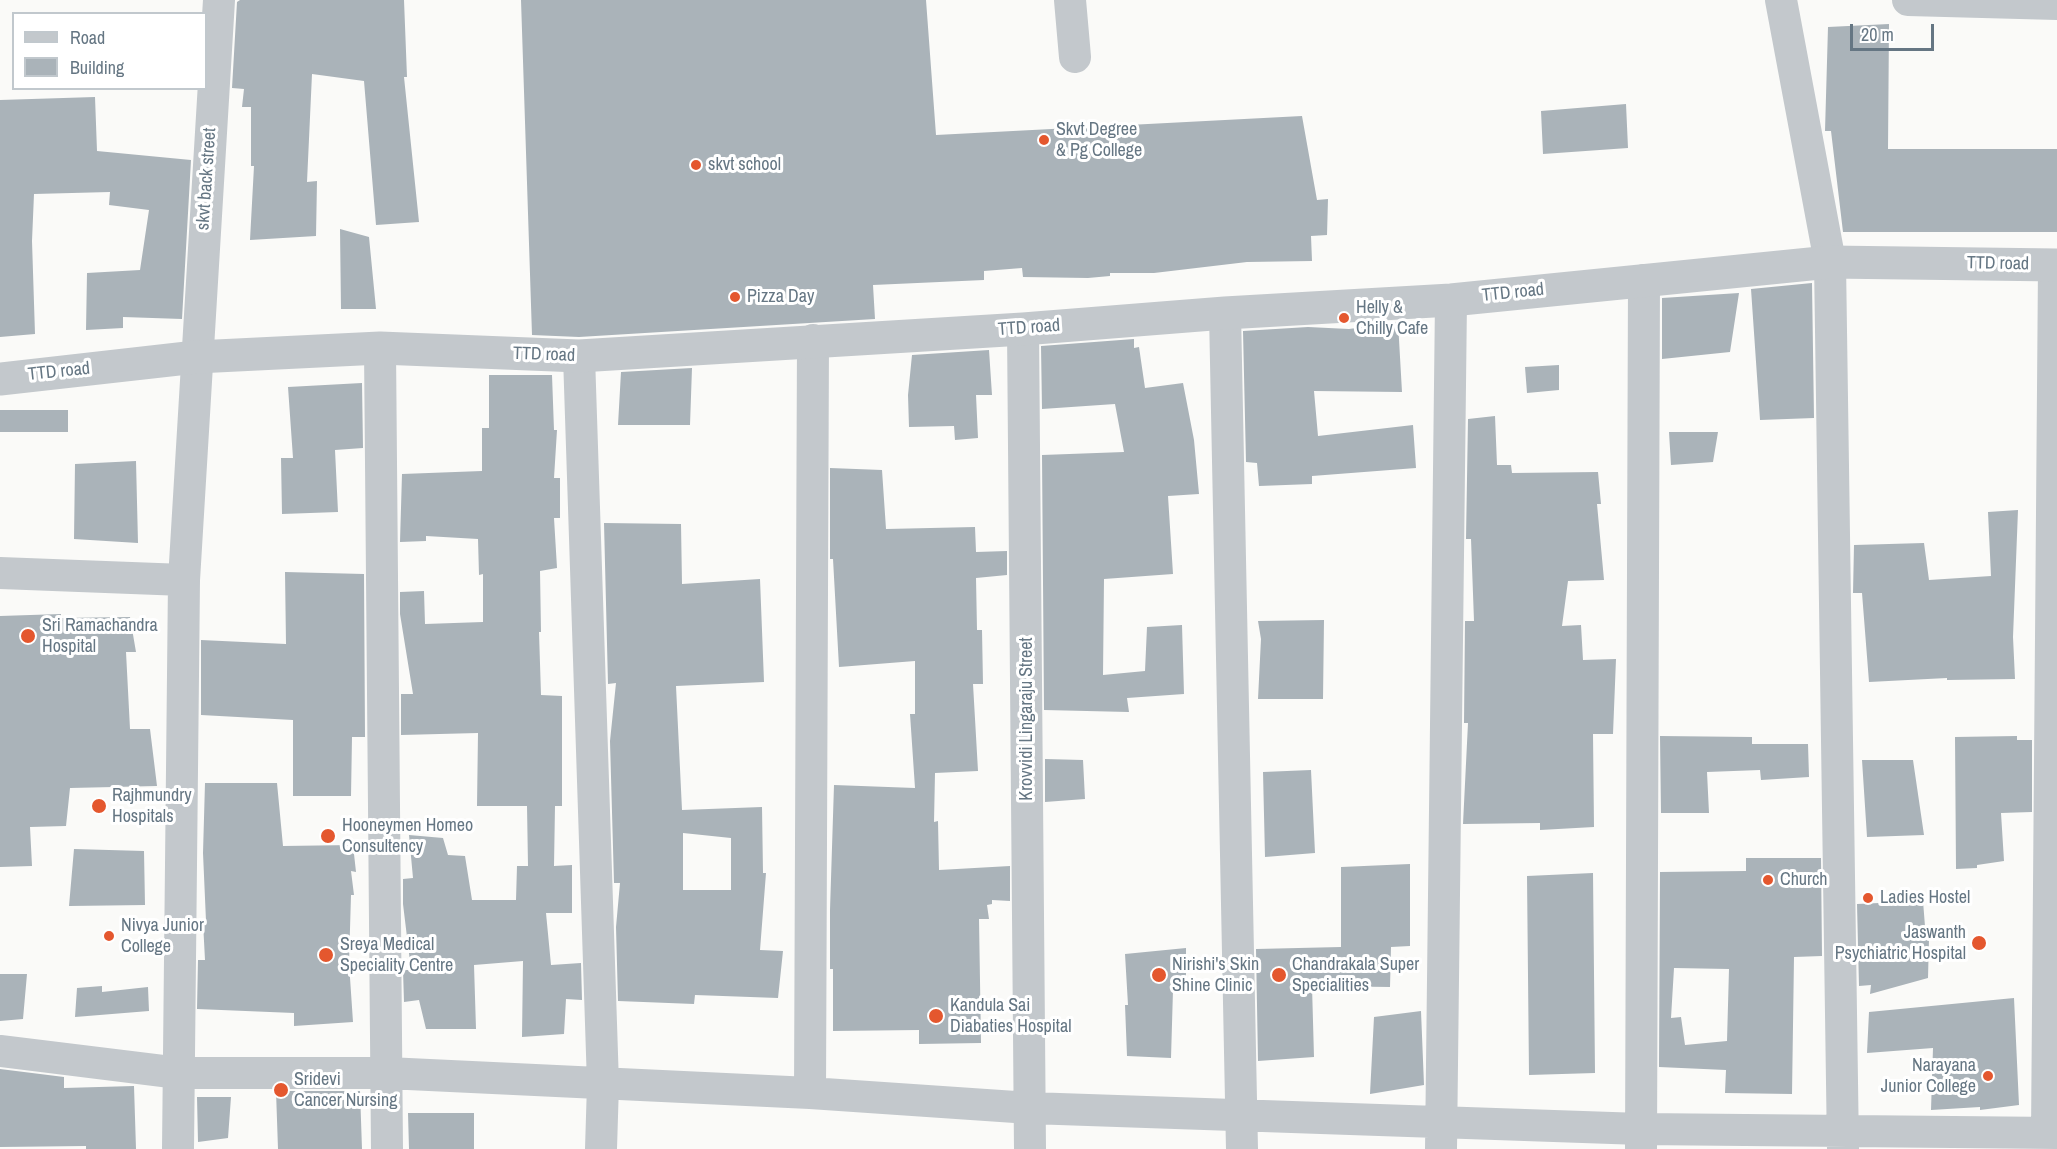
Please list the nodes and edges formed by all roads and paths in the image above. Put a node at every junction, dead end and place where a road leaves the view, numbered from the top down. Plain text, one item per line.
1 (219, 0) edge
2 (1070, 0) edge
3 (1782, 0) edge
4 (1908, 0) edge
5 (2057, 4) edge
6 (1075, 57) dead end
7 (1830, 262) junction
8 (2056, 265) edge
9 (1644, 280) junction
10 (1451, 300) junction
11 (1225, 313) junction
12 (1023, 329) junction
13 (813, 340) junction
14 (380, 348) junction
15 (579, 356) junction
16 (196, 357) junction
17 (0, 379) edge
18 (0, 573) edge
19 (184, 580) junction
20 (0, 1051) edge
21 (179, 1073) junction
22 (387, 1074) junction
23 (603, 1084) junction
24 (810, 1093) junction
25 (1030, 1108) junction
26 (1243, 1115) junction
27 (2052, 1133) edge
28 (1442, 1136) edge
29 (1641, 1139) edge
30 (1843, 1141) edge
31 (178, 1149) edge
32 (387, 1149) edge
33 (601, 1149) edge
34 (1030, 1149) edge
35 (1242, 1149) edge

1 - 16 street, skvt back street
2 - 6 street
3 - 7 street
4 - 5 street
7 - 8 street, TTD road
7 - 9 street, TTD road
7 - 30 street
8 - 27 street
9 - 10 street, TTD road
9 - 29 street
10 - 11 street, TTD road
10 - 28 street
11 - 12 street, TTD road
11 - 26 street
12 - 13 street, TTD road
12 - 25 street, Krovvidi Lingaraju Street
13 - 15 street, TTD road
13 - 24 street
14 - 15 street, TTD road
14 - 16 street, TTD road
14 - 22 street
15 - 23 street
16 - 17 street, TTD road
16 - 19 street, skvt back street
18 - 19 street
19 - 21 street, skvt back street
20 - 21 street
21 - 22 street
21 - 31 street, skvt back street
22 - 23 street
22 - 32 street
23 - 24 street
23 - 33 street
24 - 25 street
25 - 26 street
25 - 34 street, Krovvidi Lingaraju Street
26 - 28 street
26 - 35 street
27 - 30 street
28 - 29 street
29 - 30 street

